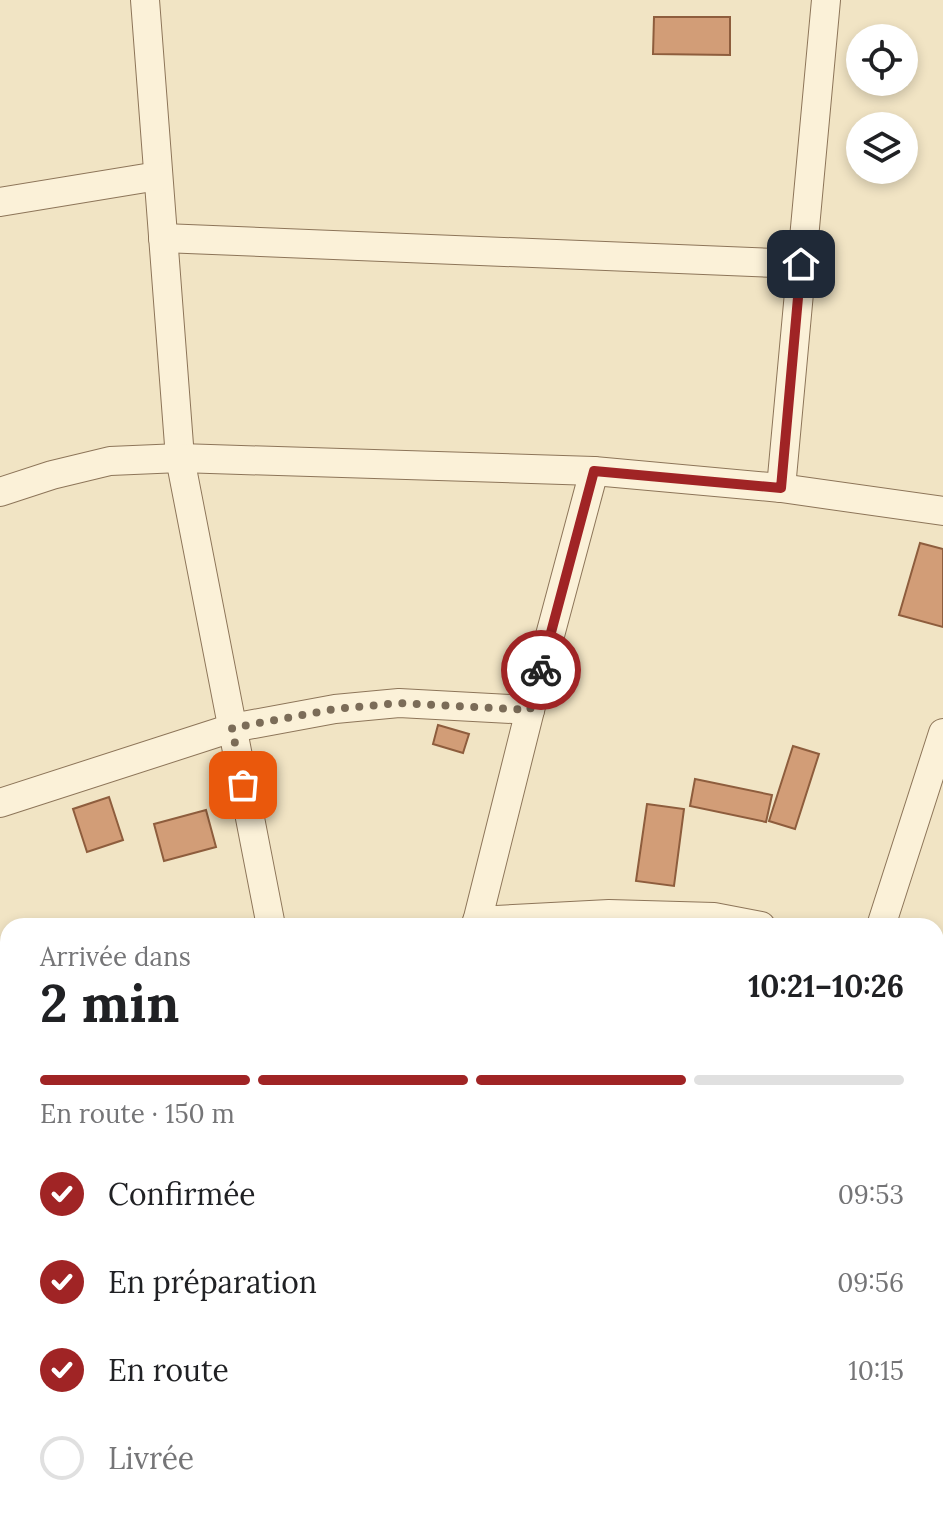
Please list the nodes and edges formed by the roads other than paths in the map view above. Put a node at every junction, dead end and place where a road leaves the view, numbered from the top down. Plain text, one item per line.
1 (145, 0) edge
2 (826, 0) edge
3 (158, 176) junction
4 (0, 202) edge
5 (163, 238) junction
6 (801, 264) junction
7 (180, 458) junction
8 (594, 471) junction
9 (781, 488) junction
10 (0, 492) edge
11 (939, 506) edge
12 (530, 710) junction
13 (232, 728) junction
14 (943, 733) edge
15 (0, 803) edge
16 (269, 918) edge
17 (477, 918) edge
18 (550, 918) edge
19 (719, 918) edge
20 (884, 918) edge

1 - 3 street
2 - 6 street
3 - 4 street
3 - 5 street
5 - 6 street
5 - 7 street
6 - 9 street
7 - 8 street
7 - 10 street
7 - 13 street
8 - 9 street
8 - 12 street
9 - 11 street
12 - 13 street
12 - 17 street
13 - 15 street
13 - 16 street
14 - 20 street
18 - 19 street

